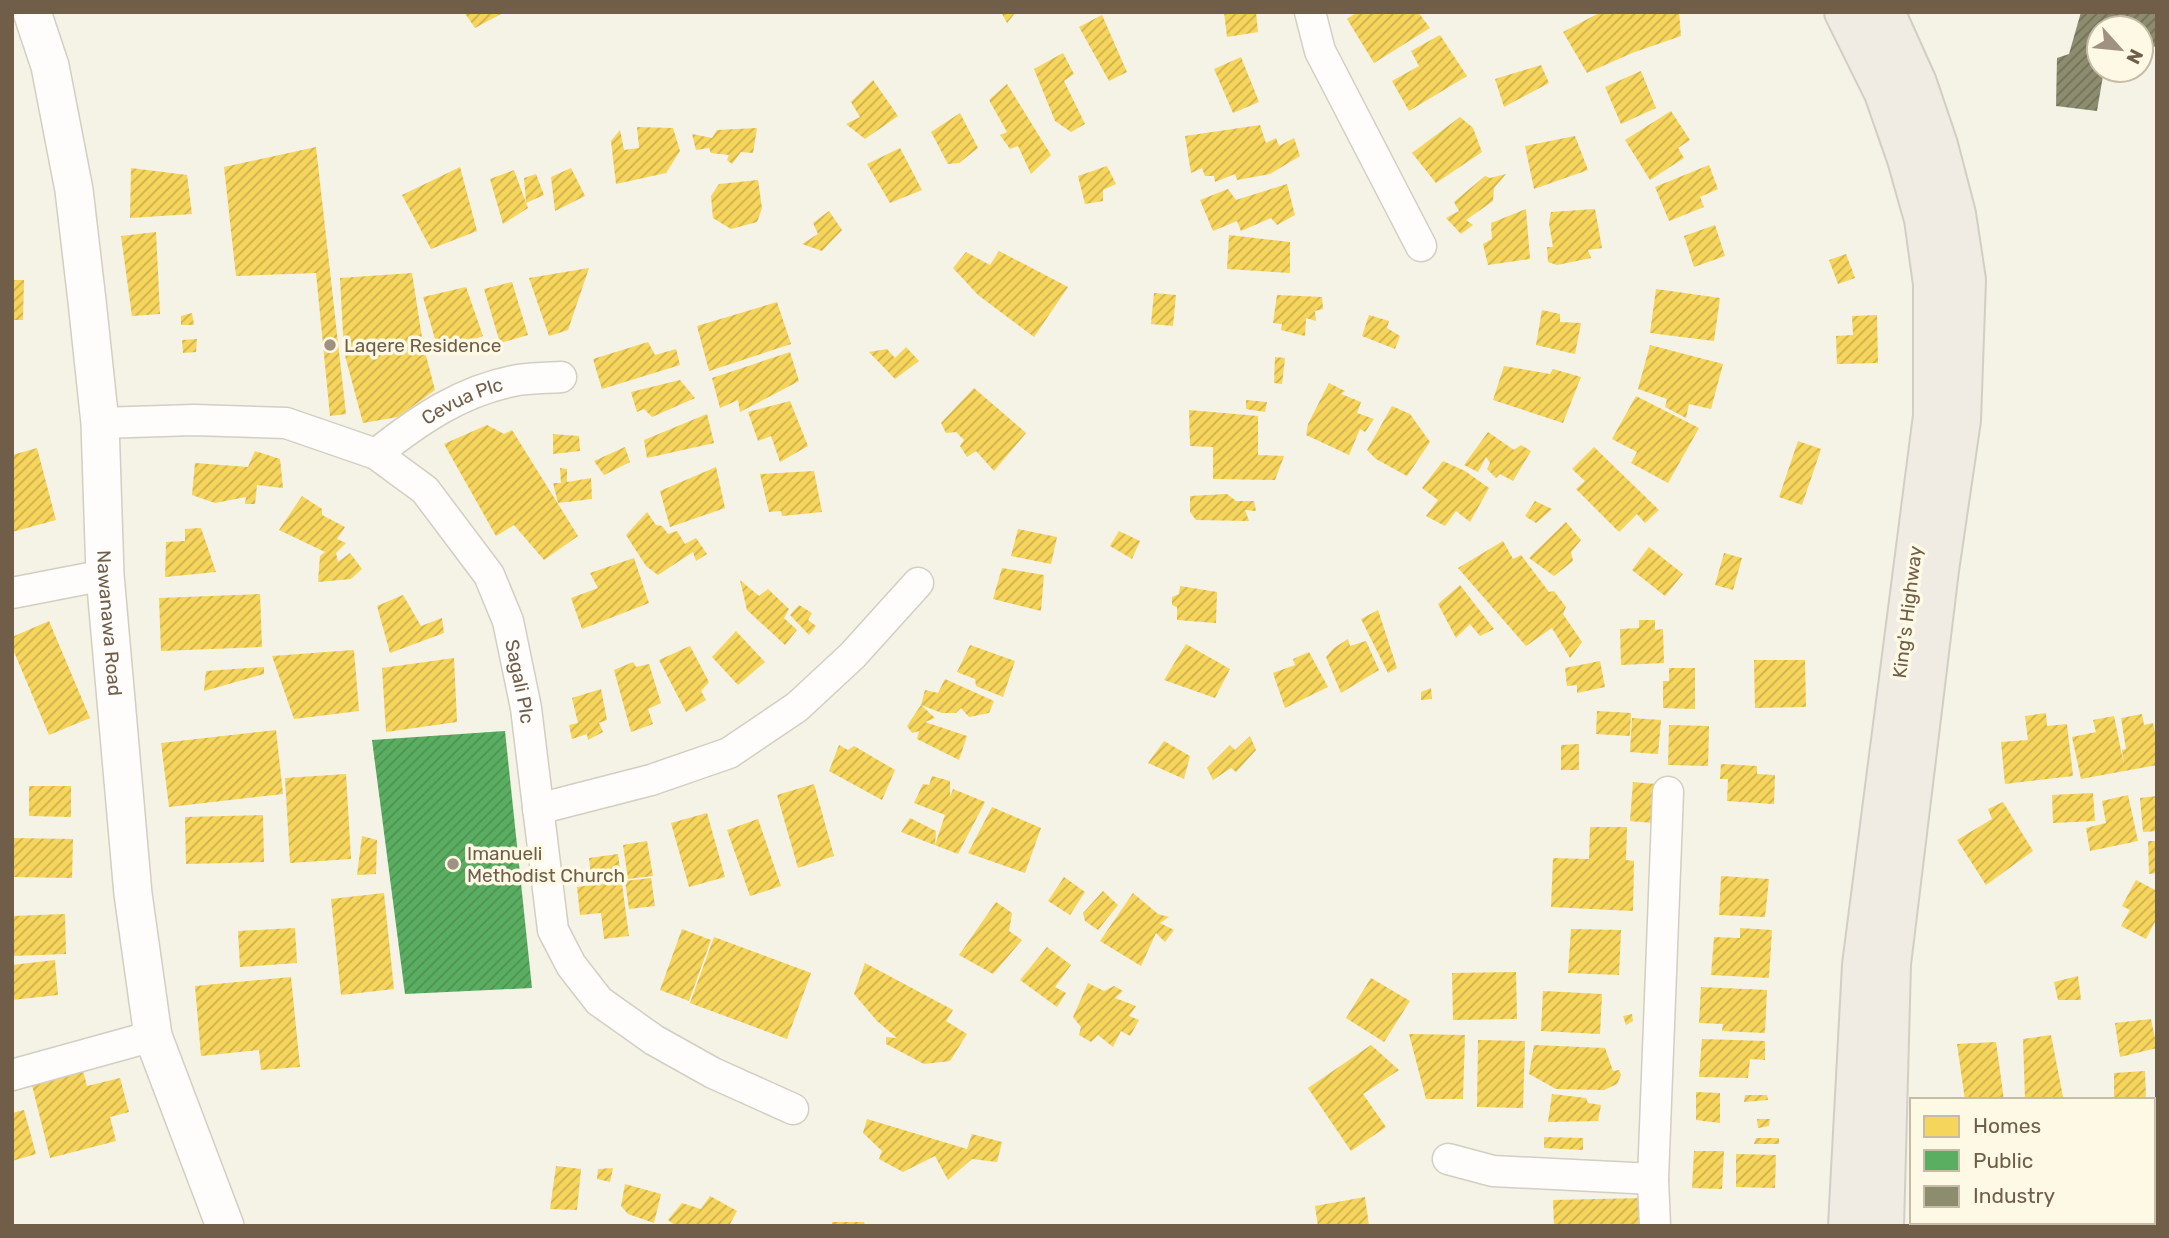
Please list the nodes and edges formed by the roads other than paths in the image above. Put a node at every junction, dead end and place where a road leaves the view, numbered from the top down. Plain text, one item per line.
1 (32, 12) edge
2 (1310, 12) edge
3 (1844, 12) edge
4 (1885, 12) edge
5 (1420, 246) dead end
6 (561, 377) dead end
7 (100, 423) junction
8 (376, 454) junction
9 (105, 575) junction
10 (918, 583) dead end
11 (12, 593) edge
12 (1668, 792) dead end
13 (538, 809) junction
14 (153, 1036) junction
15 (12, 1075) edge
16 (793, 1109) dead end
17 (1448, 1159) dead end
18 (1653, 1179) junction
19 (225, 1226) edge
20 (1655, 1226) edge
21 (1848, 1226) edge
22 (1884, 1226) edge

1 - 7 street, Nawanawa Road
2 - 5 street
3 - 21 highway, King's Highway
4 - 22 highway, King's Highway
6 - 8 street, Cevua Plc
7 - 8 street, Sagali Plc
7 - 9 street, Nawanawa Road
8 - 13 street, Sagali Plc
9 - 11 street
9 - 14 street, Nawanawa Road
10 - 13 street
12 - 18 street
13 - 16 street, Sagali Plc
14 - 15 street
14 - 19 street, Nawanawa Road
17 - 18 street
18 - 20 street

